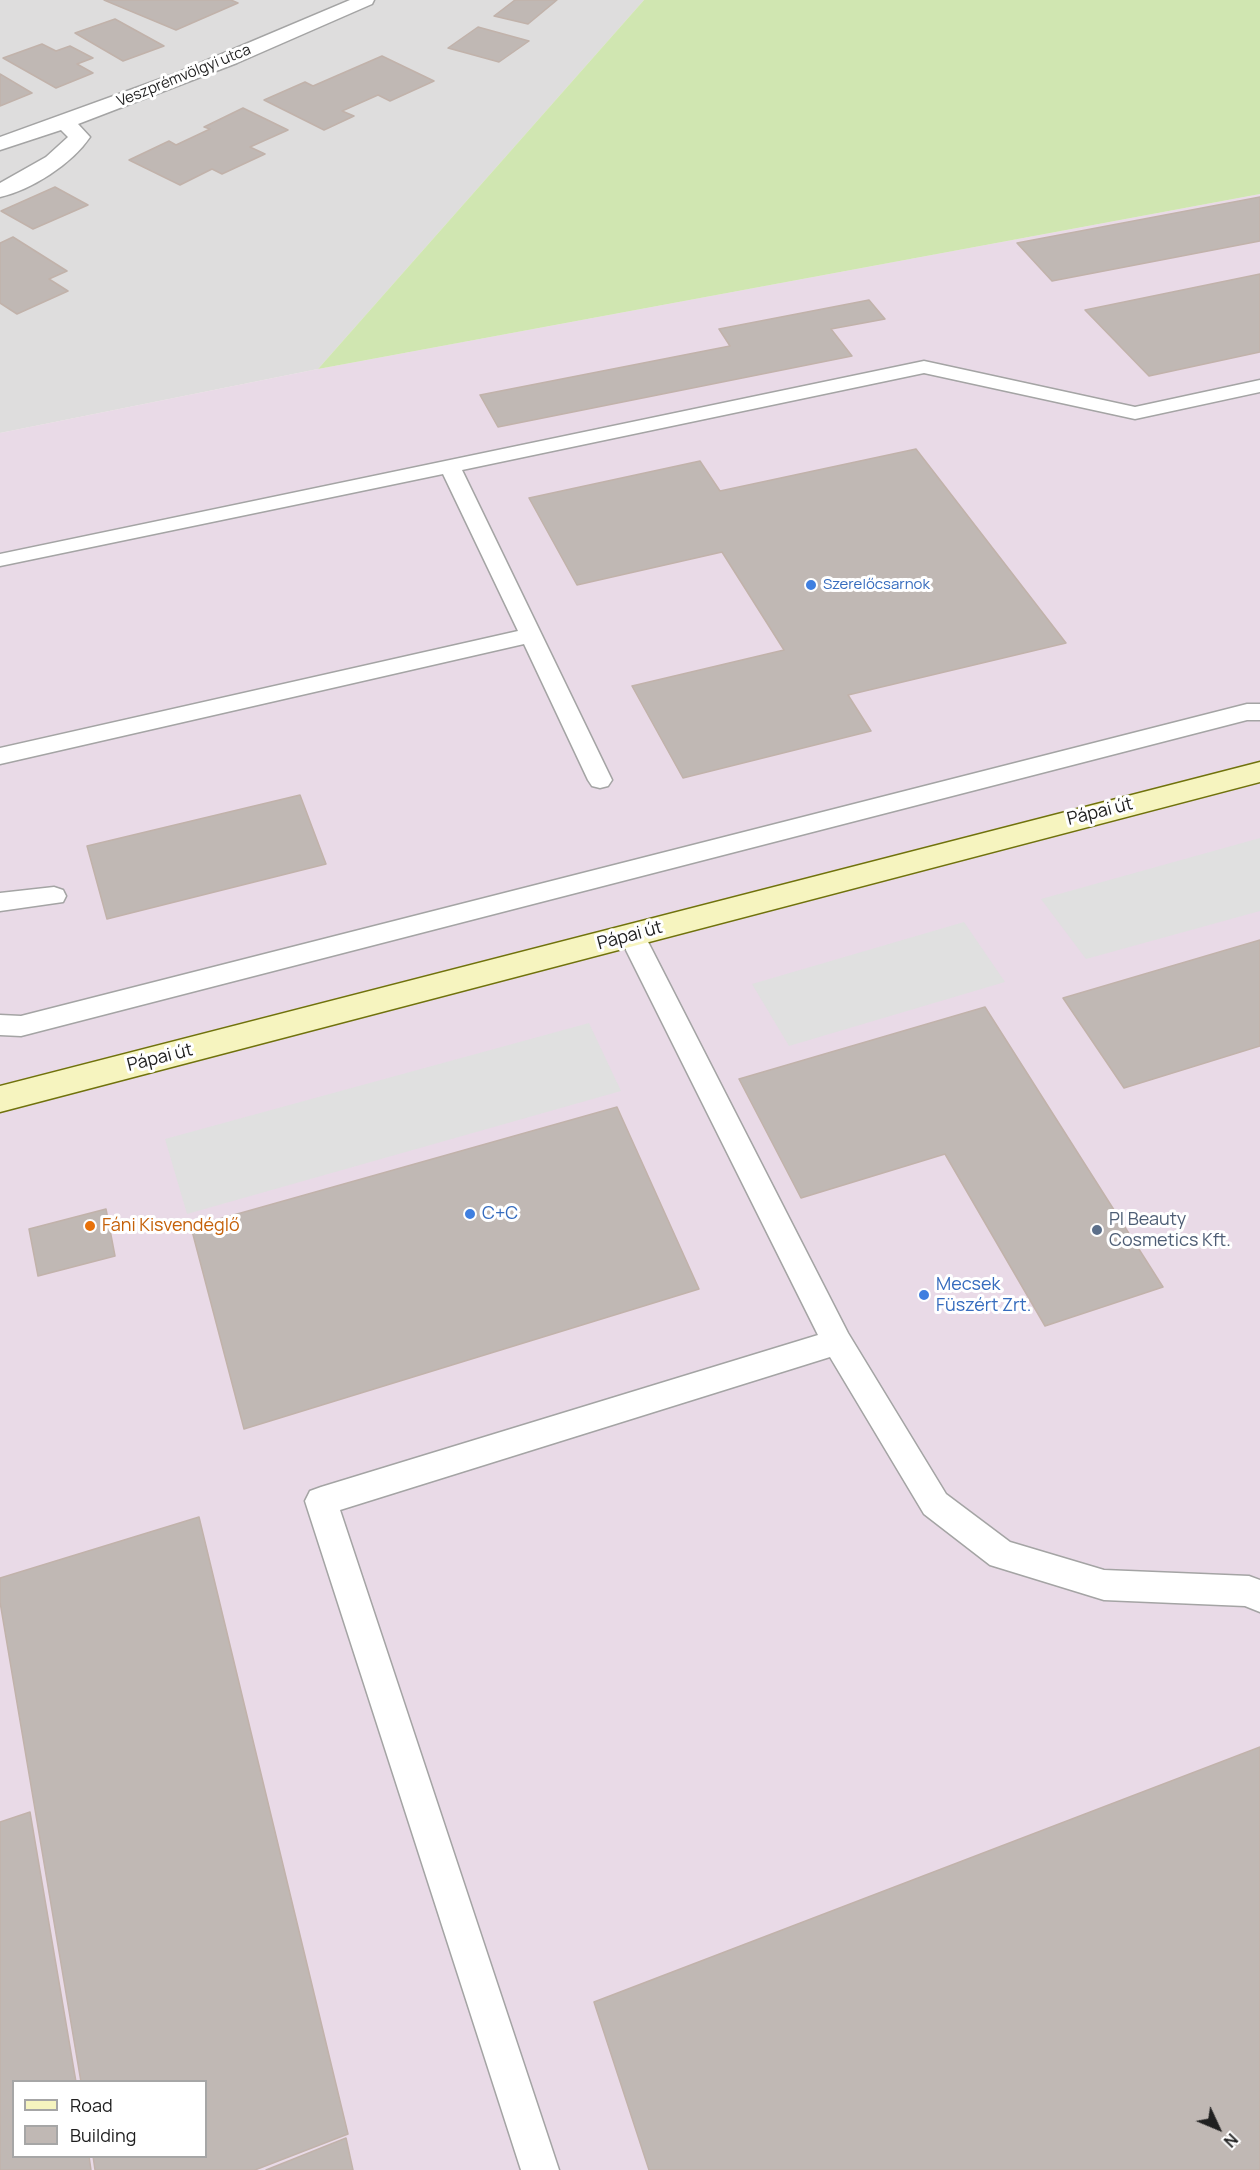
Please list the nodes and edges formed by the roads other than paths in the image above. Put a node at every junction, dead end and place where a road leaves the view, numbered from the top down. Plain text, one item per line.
1 (365, 0) edge
2 (65, 123) junction
3 (0, 144) edge
4 (0, 191) edge
5 (1260, 386) edge
6 (450, 466) junction
7 (0, 560) edge
8 (531, 635) junction
9 (1260, 712) edge
10 (0, 756) edge
11 (1260, 772) edge
12 (600, 780) dead end
13 (54, 896) dead end
14 (0, 902) edge
15 (632, 936) junction
16 (0, 1025) edge
17 (0, 1099) edge
18 (837, 1342) junction
19 (1260, 1597) edge
20 (540, 2170) edge

1 - 2 street, Veszprémvölgyi utca
2 - 3 street, Veszprémvölgyi utca
2 - 4 street
5 - 6 lane
6 - 7 lane
6 - 8 lane
8 - 10 lane
8 - 12 lane
9 - 16 lane
11 - 15 main road, Pápai út
13 - 14 lane
15 - 17 main road, Pápai út
15 - 18 lane
18 - 19 lane
18 - 20 lane

